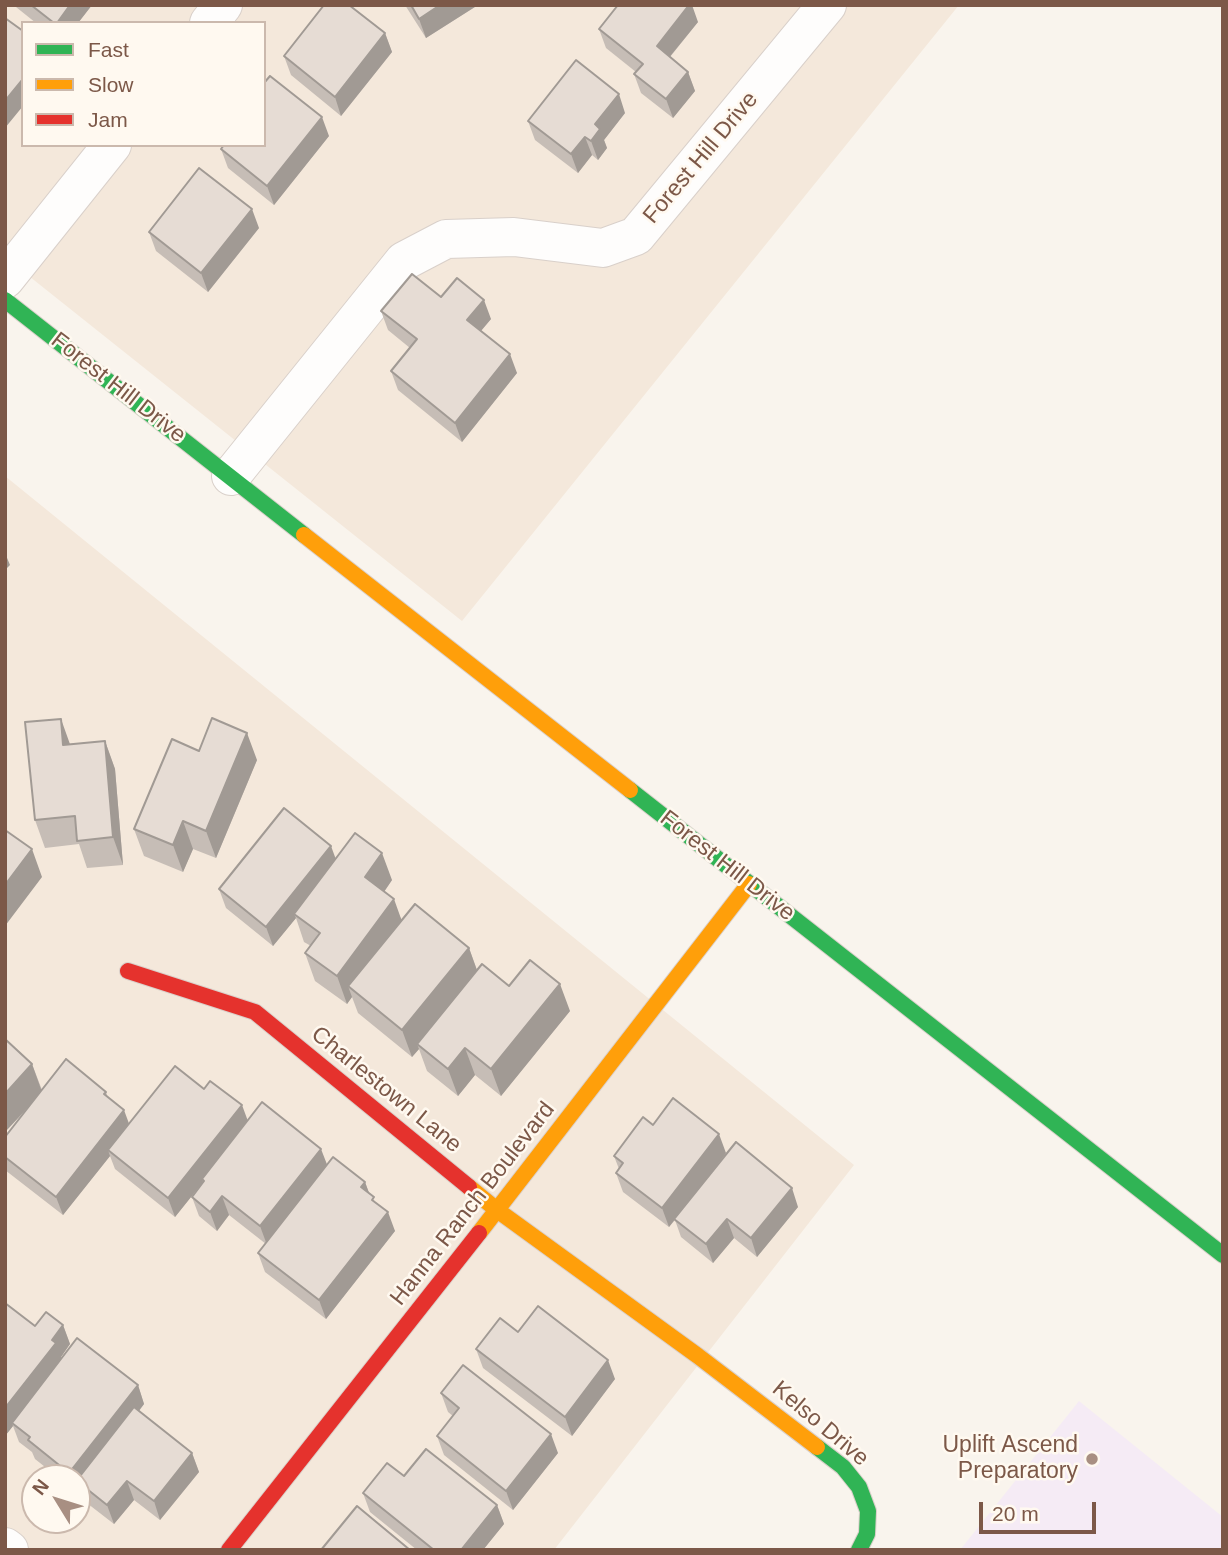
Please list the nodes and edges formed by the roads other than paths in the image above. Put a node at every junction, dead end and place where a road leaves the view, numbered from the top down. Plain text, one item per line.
1 (223, 5) edge
2 (827, 5) edge
3 (211, 21) edge
4 (110, 147) edge
5 (5, 279) edge
6 (5, 299) edge
7 (231, 476) junction
8 (749, 884) junction
9 (128, 971) dead end
10 (497, 1210) junction
11 (1223, 1255) edge
12 (698, 1356) joint
13 (229, 1550) edge
14 (859, 1550) edge

1 - 3 street
2 - 7 street, Forest Hill Drive
4 - 5 street
6 - 7 street, Forest Hill Drive
7 - 8 street, Forest Hill Drive
8 - 10 street, Hanna Ranch Boulevard
8 - 11 street, Forest Hill Drive
9 - 10 street, Charlestown Lane
10 - 12 street, Charlestown Lane
10 - 13 street, Hanna Ranch Boulevard
12 - 14 street, Kelso Drive

